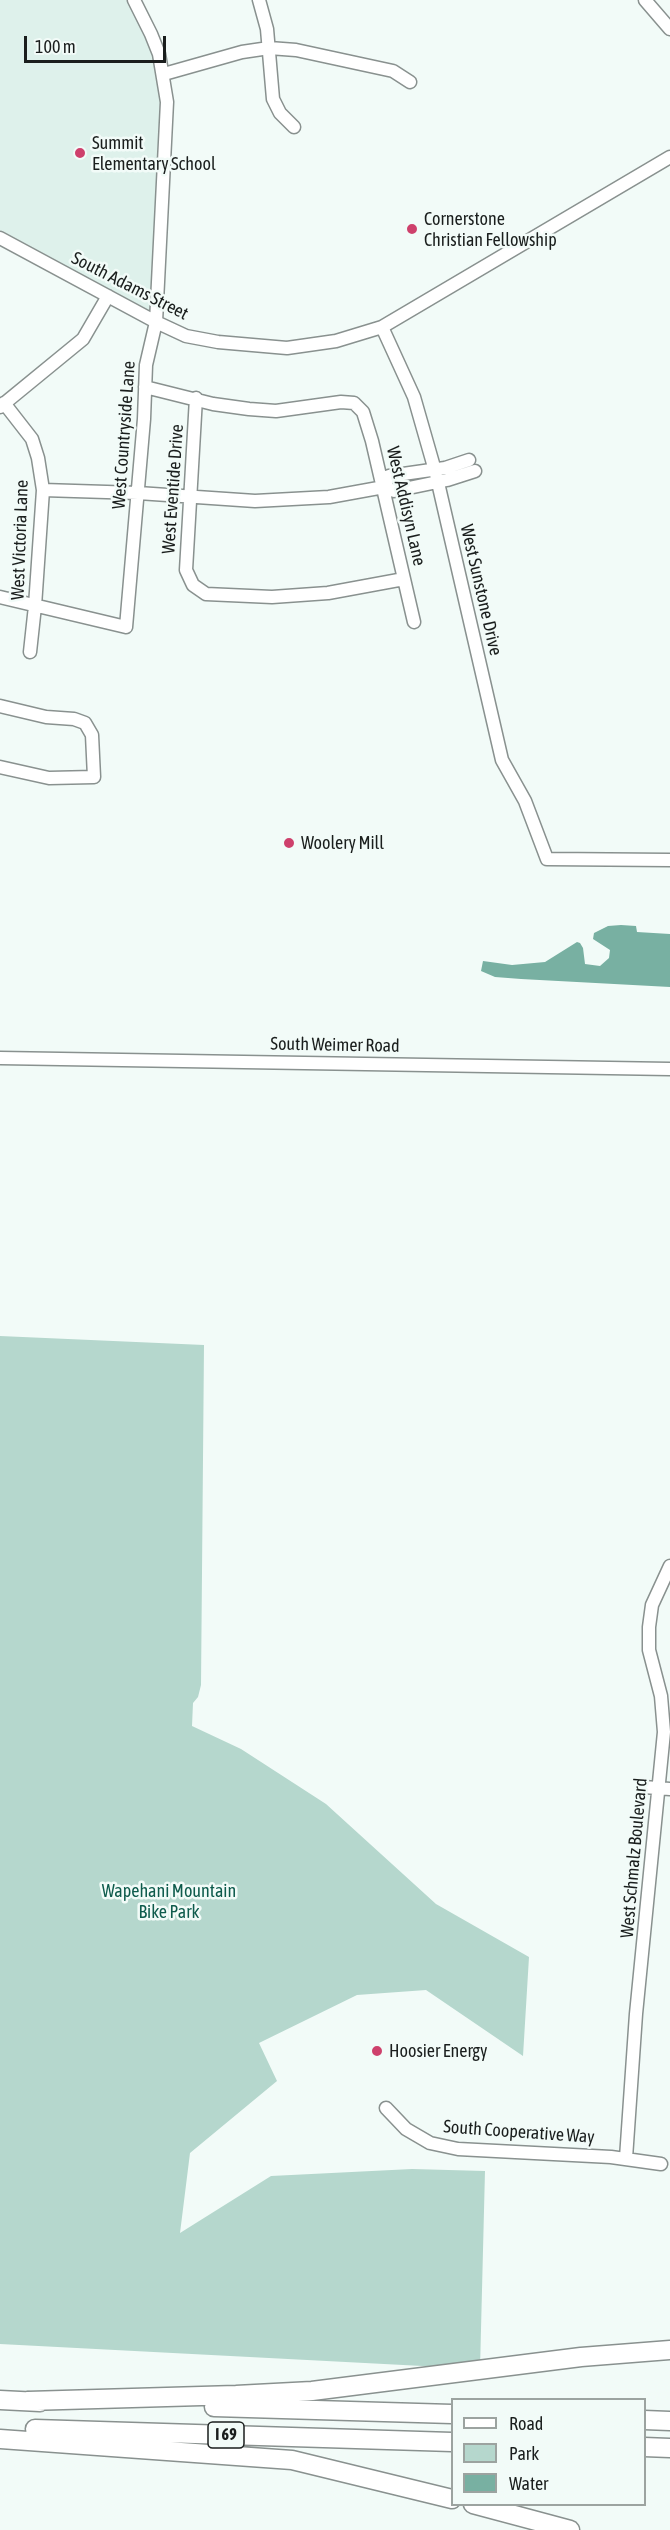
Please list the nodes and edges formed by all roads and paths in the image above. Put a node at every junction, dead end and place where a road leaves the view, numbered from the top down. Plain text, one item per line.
1 (134, 0) edge
2 (259, 0) edge
3 (645, 0) edge
4 (670, 29) edge
5 (269, 48) junction
6 (164, 74) junction
7 (410, 82) dead end
8 (294, 127) dead end
9 (670, 157) edge
10 (0, 238) edge
11 (108, 296) junction
12 (156, 322) junction
13 (382, 327) junction
14 (145, 387) junction
15 (196, 399) junction
16 (2, 405) edge
17 (434, 469) junction
18 (438, 481) junction
19 (384, 486) junction
20 (43, 490) junction
21 (138, 493) junction
22 (192, 497) junction
23 (404, 579) junction
24 (0, 597) edge
25 (35, 606) junction
26 (414, 622) dead end
27 (30, 652) dead end
28 (0, 706) edge
29 (0, 767) edge
30 (670, 860) edge
31 (0, 1058) edge
32 (670, 1069) edge
33 (670, 1566) edge
34 (644, 1787) dead end
35 (664, 1789) edge
36 (386, 2108) dead end
37 (626, 2158) junction
38 (661, 2164) dead end
39 (670, 2350) edge
40 (0, 2400) edge
41 (28, 2401) junction
42 (451, 2414) edge
43 (646, 2420) edge
44 (670, 2421) edge
45 (0, 2428) edge
46 (0, 2439) edge
47 (451, 2442) edge
48 (646, 2447) edge
49 (670, 2448) edge
50 (451, 2499) edge
51 (476, 2506) edge
52 (570, 2530) edge

1 - 6 street, West Countryside Lane
2 - 5 street
3 - 4 street
5 - 6 street
5 - 7 street
5 - 8 street
6 - 12 street, West Countryside Lane
9 - 13 street, South Adams Street
10 - 11 street, South Adams Street
11 - 12 street, South Adams Street
11 - 16 street
12 - 13 street, South Adams Street
12 - 14 street, West Countryside Lane
13 - 17 street, West Sunstone Drive
14 - 15 street
14 - 21 street, West Countryside Lane
15 - 19 street, West Addisyn Lane
15 - 22 street, West Eventide Drive
16 - 20 street, West Victoria Lane
17 - 18 street, West Sunstone Drive
17 - 18 street
17 - 19 street
18 - 19 street
18 - 30 street, West Sunstone Drive
19 - 22 street
19 - 23 street, West Addisyn Lane
20 - 21 street
20 - 25 street, West Victoria Lane
21 - 22 street
21 - 25 street, West Countryside Lane
22 - 23 street, West Eventide Drive
23 - 26 street, West Addisyn Lane
24 - 25 street
25 - 27 street, West Victoria Lane
28 - 29 street
31 - 32 street, South Weimer Road
33 - 35 street, West Schmalz Boulevard
34 - 35 street
35 - 37 street, West Schmalz Boulevard
36 - 37 street, South Cooperative Way
37 - 38 street, South Cooperative Way
39 - 41 highway
40 - 41 highway, I 69
41 - 42 highway, I 69
43 - 44 highway
45 - 47 highway, I 69
46 - 50 highway
48 - 49 highway
51 - 52 highway

